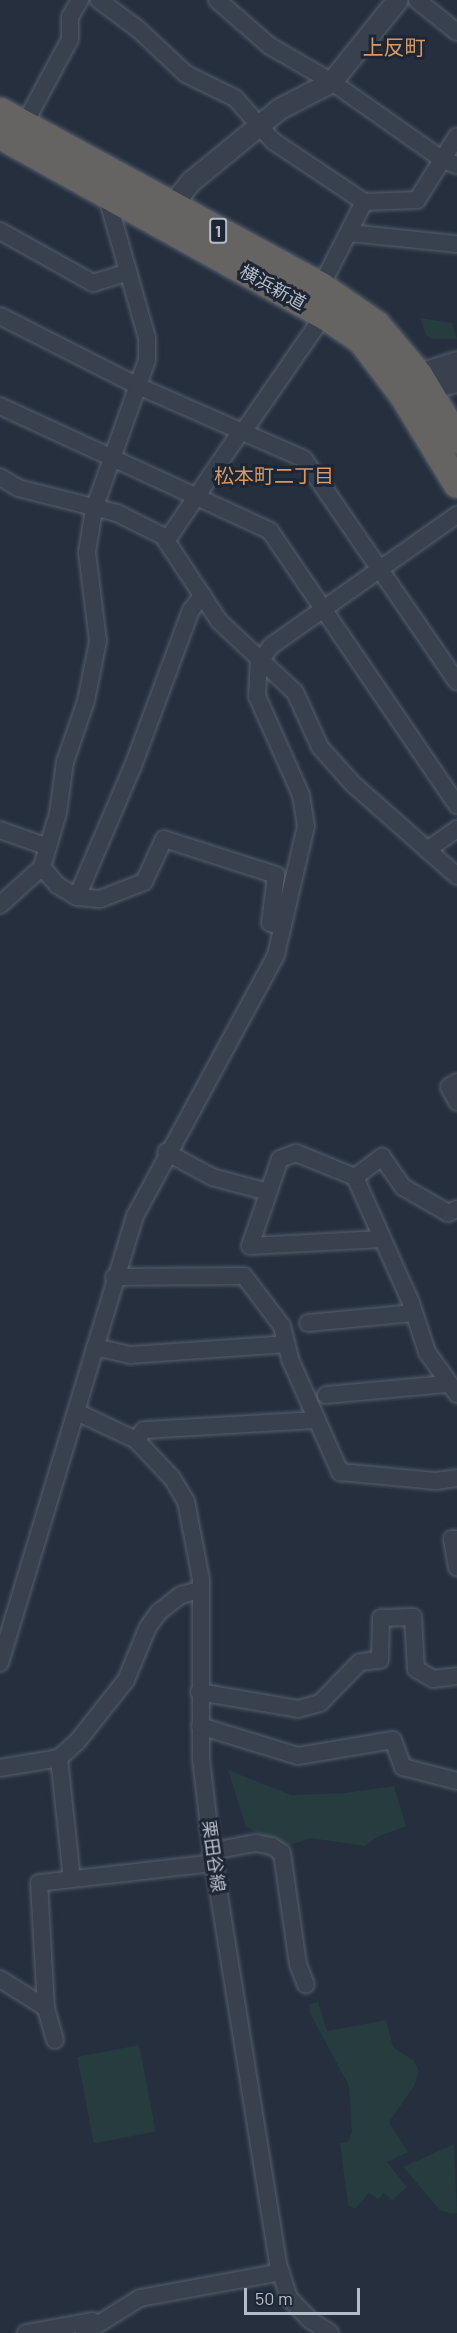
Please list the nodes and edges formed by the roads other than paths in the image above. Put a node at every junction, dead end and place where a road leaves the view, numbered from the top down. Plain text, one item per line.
1 (80, 0) edge
2 (99, 0) edge
3 (217, 0) edge
4 (398, 0) edge
5 (417, 0) edge
6 (457, 32) edge
7 (332, 82) junction
8 (0, 111) edge
9 (25, 123) junction
10 (257, 127) junction
11 (0, 135) edge
12 (457, 136) edge
13 (450, 163) edge
14 (106, 194) junction
15 (364, 202) junction
16 (172, 206) junction
17 (0, 231) edge
18 (350, 233) junction
19 (457, 244) edge
20 (128, 272) junction
21 (321, 286) junction
22 (324, 315) junction
23 (0, 316) edge
24 (457, 362) edge
25 (457, 382) edge
26 (410, 385) junction
27 (138, 386) junction
28 (0, 406) edge
29 (242, 432) junction
30 (457, 439) edge
31 (113, 458) junction
32 (0, 477) edge
33 (457, 484) edge
34 (197, 498) junction
35 (94, 508) junction
36 (457, 515) edge
37 (167, 540) junction
38 (381, 570) junction
39 (203, 595) junction
40 (326, 608) junction
41 (259, 663) junction
42 (457, 682) edge
43 (457, 805) edge
44 (457, 829) edge
45 (0, 830) edge
46 (48, 847) junction
47 (427, 850) junction
48 (42, 867) junction
49 (457, 876) edge
50 (77, 897) junction
51 (0, 905) edge
52 (282, 927) junction
53 (457, 1082) edge
54 (457, 1101) edge
55 (166, 1152) junction
56 (355, 1177) junction
57 (267, 1192) junction
58 (457, 1209) edge
59 (382, 1239) junction
60 (245, 1261) junction
61 (114, 1277) junction
62 (414, 1312) junction
63 (308, 1323) dead end
64 (287, 1344) junction
65 (95, 1347) junction
66 (452, 1389) edge
67 (326, 1395) dead end
68 (77, 1412) junction
69 (317, 1420) junction
70 (136, 1440) junction
71 (457, 1478) edge
72 (457, 1539) edge
73 (457, 1568) edge
74 (200, 1590) junction
75 (0, 1663) edge
76 (457, 1676) edge
77 (199, 1692) junction
78 (200, 1726) junction
79 (59, 1758) junction
80 (0, 1768) edge
81 (457, 1781) edge
82 (213, 1857) junction
83 (72, 1879) junction
84 (0, 1978) edge
85 (306, 1985) dead end
86 (46, 2008) junction
87 (55, 2040) dead end
88 (281, 2272) junction
89 (91, 2328) edge
90 (319, 2330) edge
91 (26, 2333) edge

1 - 9 street
2 - 10 street
3 - 7 street
4 - 7 street
5 - 6 street
7 - 10 street
7 - 13 street
8 - 9 highway, 横浜新道 / 1
9 - 16 highway, 横浜新道 / 1
10 - 15 street
10 - 16 street
11 - 14 highway, 横浜新道 / 1
12 - 13 street
13 - 15 street
14 - 20 street
14 - 22 highway, 横浜新道 / 1
15 - 18 street
16 - 21 highway, 横浜新道 / 1
17 - 20 street
18 - 19 street
18 - 21 street
20 - 27 street
21 - 26 highway, 横浜新道 / 1
22 - 26 highway, 横浜新道 / 1
22 - 29 street
23 - 27 street
24 - 26 street
25 - 26 street
26 - 30 highway, 横浜新道 / 1
26 - 33 highway, 横浜新道 / 1
27 - 29 street
27 - 31 street
28 - 31 street
29 - 34 street
29 - 38 street
31 - 34 street
31 - 35 street
32 - 35 street
34 - 37 street
34 - 40 street
35 - 37 street
35 - 46 street
36 - 38 street
37 - 39 street
38 - 40 street
38 - 42 street
39 - 41 street
39 - 50 street
40 - 41 street
40 - 43 street
41 - 47 street
41 - 52 street
44 - 47 street
45 - 46 street
46 - 48 street
47 - 49 street
48 - 50 street
48 - 51 street
50 - 52 street
52 - 55 street
53 - 54 street
55 - 57 street
55 - 61 street
56 - 57 street
56 - 58 street
56 - 59 street
57 - 60 street
59 - 60 street
59 - 62 street
60 - 61 street
60 - 64 street
61 - 65 street
62 - 63 street
62 - 66 street
64 - 65 street
64 - 69 street
65 - 68 street
66 - 67 street
68 - 70 street, 栗田谷線
68 - 75 street
69 - 70 street
69 - 71 street
70 - 74 street, 栗田谷線
72 - 73 street
74 - 77 street, 栗田谷線
74 - 79 street
76 - 77 street
77 - 78 street, 栗田谷線
78 - 81 street
78 - 82 street, 栗田谷線
79 - 80 street
79 - 83 street
82 - 83 street
82 - 85 street
82 - 88 street, 栗田谷線
83 - 86 street
84 - 86 street
86 - 87 street
88 - 89 street
88 - 90 street, 栗田谷線
89 - 91 street

